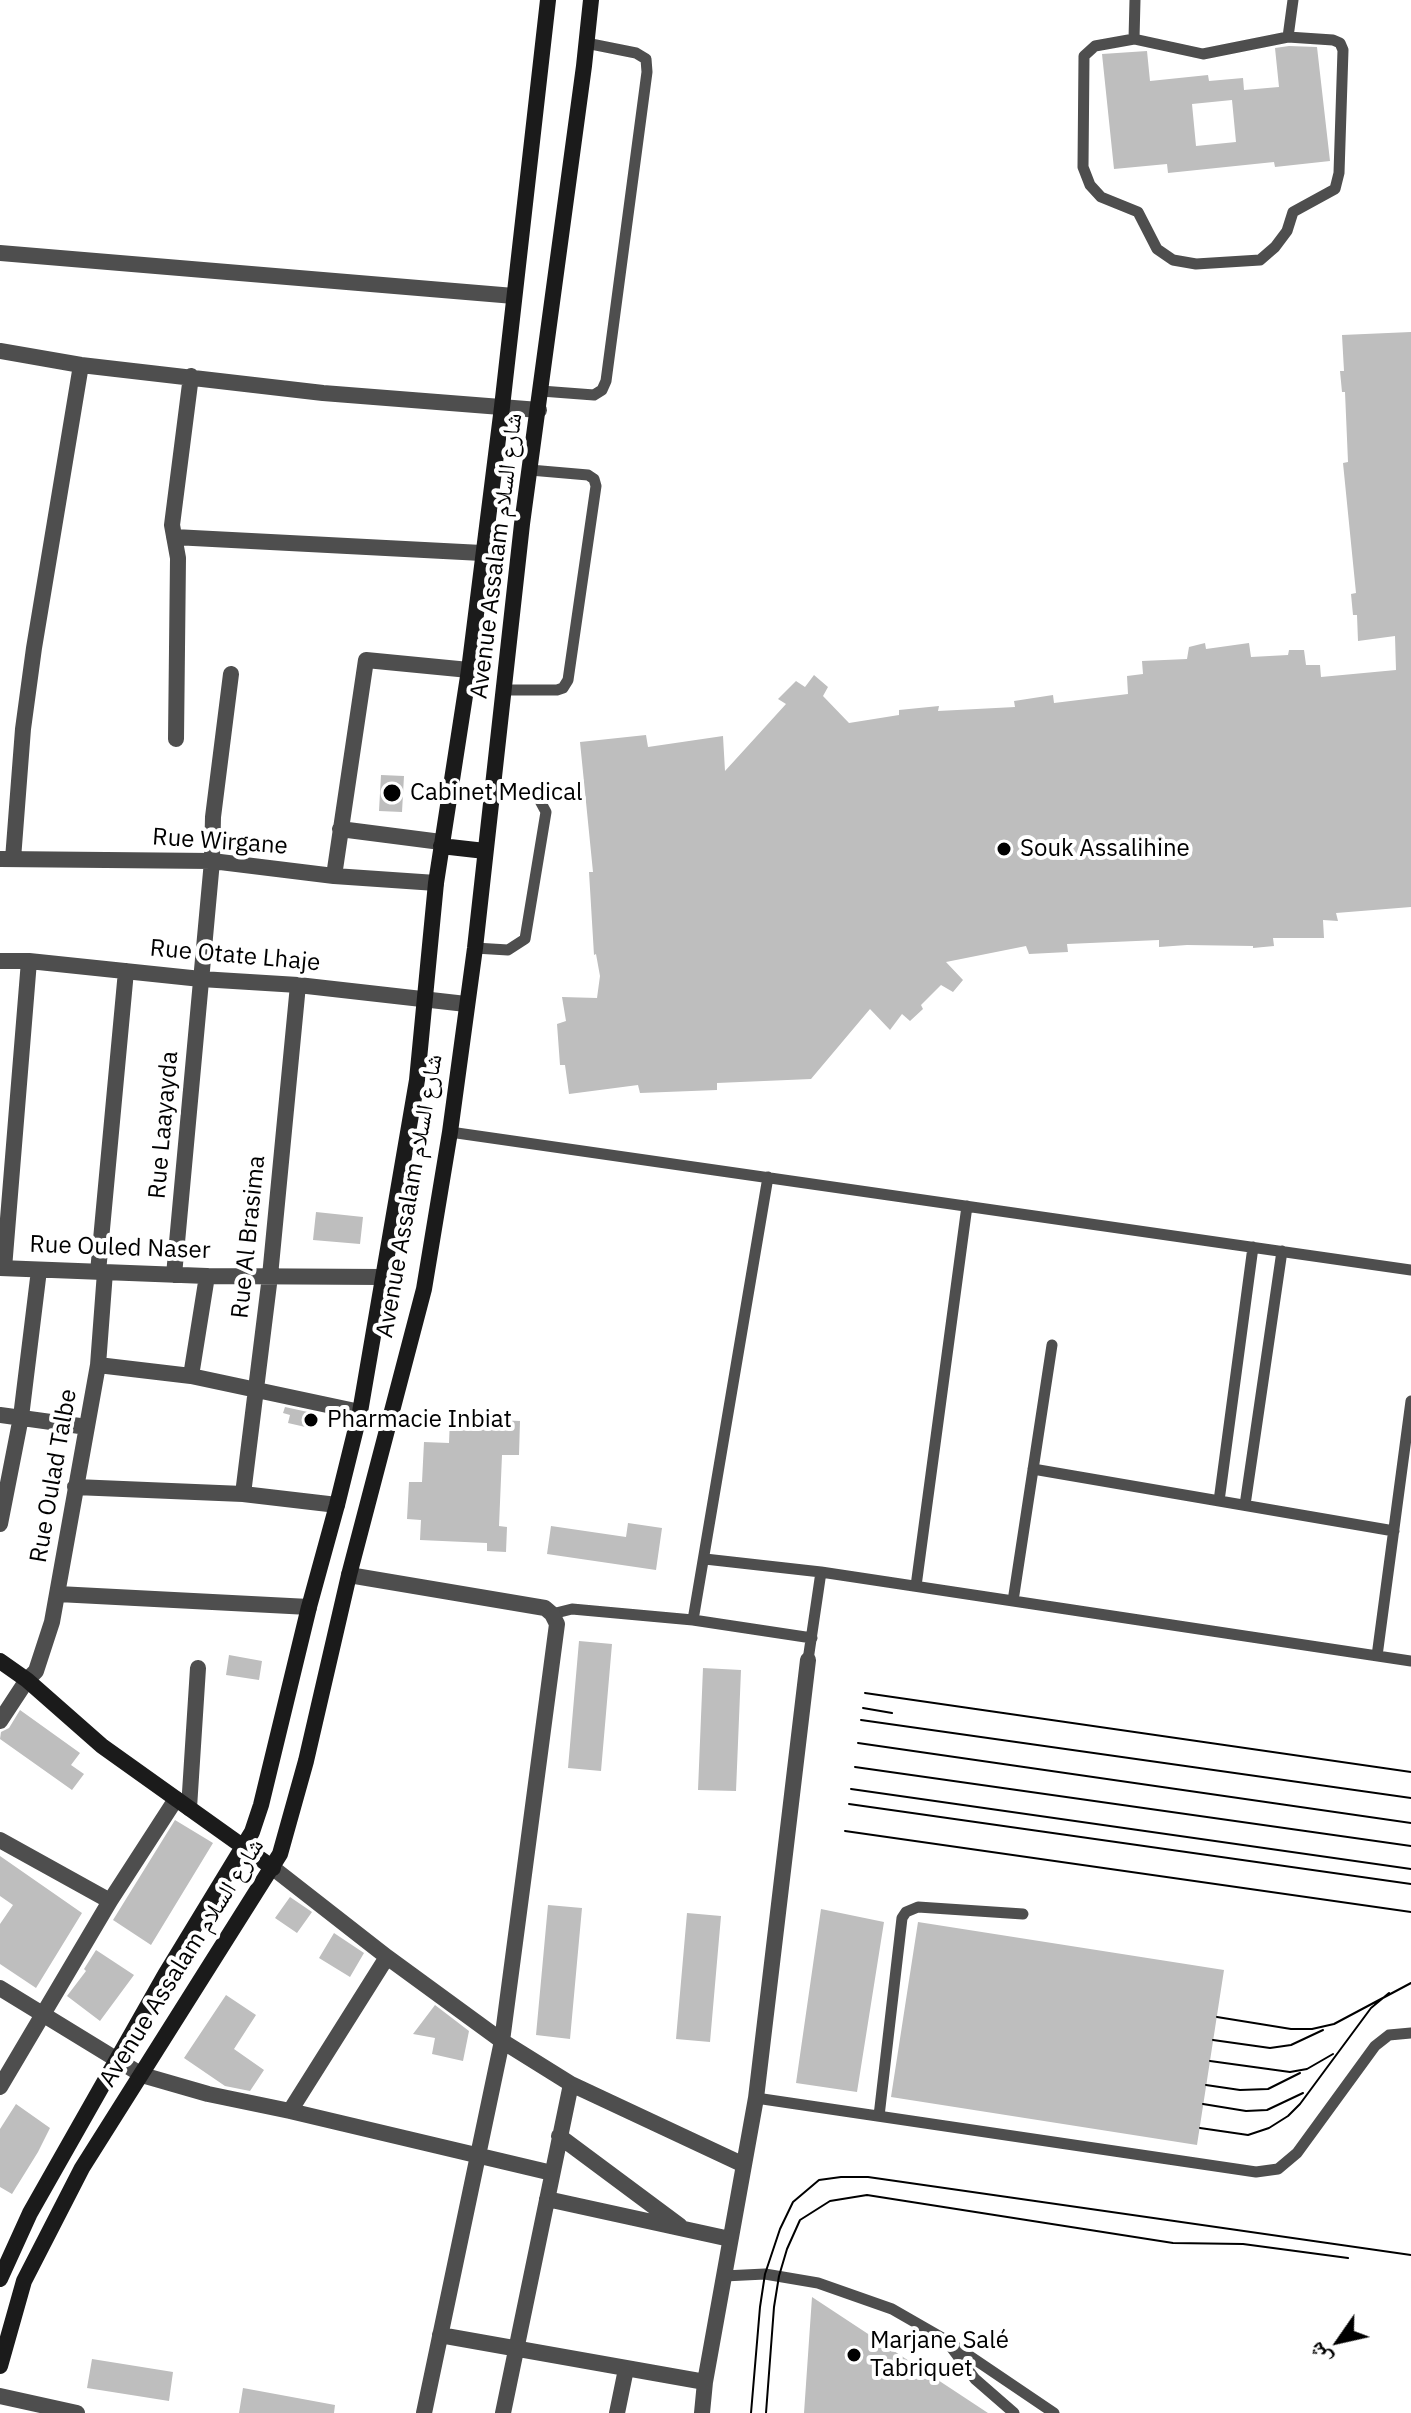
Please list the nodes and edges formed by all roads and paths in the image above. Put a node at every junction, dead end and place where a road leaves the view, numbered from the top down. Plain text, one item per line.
1 (548, 0) edge
2 (591, 0) edge
3 (1135, 0) edge
4 (1293, 0) edge
5 (1288, 37) junction
6 (1134, 39) junction
7 (586, 43) junction
8 (0, 253) edge
9 (514, 296) junction
10 (0, 351) edge
11 (81, 365) junction
12 (191, 376) junction
13 (541, 391) junction
14 (502, 407) junction
15 (539, 410) junction
16 (530, 470) junction
17 (174, 537) junction
18 (482, 553) junction
19 (469, 670) junction
20 (231, 674) dead end
21 (505, 690) junction
22 (176, 739) dead end
23 (492, 790) junction
24 (340, 829) junction
25 (441, 844) junction
26 (485, 851) junction
27 (6, 859) edge
28 (212, 861) junction
29 (334, 876) junction
30 (436, 883) junction
31 (475, 948) junction
32 (0, 961) edge
33 (29, 961) junction
34 (126, 971) junction
35 (201, 979) junction
36 (298, 985) junction
37 (424, 998) junction
38 (466, 1004) junction
39 (450, 1132) junction
40 (768, 1177) junction
41 (967, 1206) junction
42 (1253, 1247) junction
43 (1282, 1251) junction
44 (2, 1268) edge
45 (39, 1270) junction
46 (1411, 1270) edge
47 (102, 1272) junction
48 (174, 1275) junction
49 (207, 1276) junction
50 (270, 1276) junction
51 (383, 1277) junction
52 (1052, 1345) dead end
53 (98, 1365) junction
54 (191, 1376) junction
55 (257, 1391) junction
56 (1411, 1401) edge
57 (360, 1412) junction
58 (0, 1415) edge
59 (21, 1417) junction
60 (87, 1427) junction
61 (1033, 1469) junction
62 (75, 1487) junction
63 (243, 1494) junction
64 (1219, 1501) junction
65 (337, 1505) junction
66 (1245, 1505) junction
67 (0, 1524) edge
68 (1394, 1531) junction
69 (705, 1559) junction
70 (821, 1572) junction
71 (349, 1575) junction
72 (916, 1586) junction
73 (58, 1594) junction
74 (1013, 1601) junction
75 (309, 1607) junction
76 (552, 1614) junction
77 (693, 1620) junction
78 (812, 1638) junction
79 (1377, 1656) junction
80 (808, 1660) joint
81 (0, 1661) edge
82 (1411, 1661) edge
83 (198, 1668) dead end
84 (27, 1680) junction
85 (0, 1721) edge
86 (182, 1804) junction
87 (0, 1840) edge
88 (244, 1847) junction
89 (273, 1868) junction
90 (110, 1901) junction
91 (1023, 1914) dead end
92 (387, 1957) junction
93 (0, 1988) edge
94 (42, 2014) junction
95 (1411, 2033) edge
96 (502, 2041) junction
97 (116, 2061) junction
98 (142, 2075) junction
99 (571, 2084) junction
100 (0, 2087) edge
101 (756, 2098) junction
102 (290, 2111) junction
103 (879, 2116) junction
104 (559, 2136) junction
105 (476, 2157) junction
106 (744, 2165) junction
107 (552, 2173) junction
108 (547, 2199) junction
109 (684, 2229) junction
110 (730, 2239) junction
111 (1, 2275) edge
112 (724, 2276) junction
113 (24, 2281) junction
114 (440, 2335) junction
115 (946, 2340) junction
116 (517, 2347) junction
117 (0, 2366) edge
118 (626, 2369) junction
119 (705, 2382) junction
120 (0, 2396) edge
121 (77, 2413) edge
122 (424, 2413) edge
123 (503, 2413) edge
124 (617, 2413) edge
125 (702, 2413) edge
126 (1014, 2413) edge
127 (1054, 2413) edge

1 - 9 street, Avenue Assalam شارع السلام
2 - 7 street, Avenue Assalam شارع السلام
3 - 6 lane
4 - 5 lane
5 - 6 lane
5 - 6 lane
7 - 13 street, Avenue Assalam شارع السلام
7 - 13 lane
8 - 9 street
9 - 14 street, Avenue Assalam شارع السلام
10 - 11 street
11 - 12 street
11 - 27 street
12 - 14 street
12 - 17 street
13 - 15 street, Avenue Assalam شارع السلام
14 - 15 street
14 - 18 street, Avenue Assalam شارع السلام
15 - 16 street, Avenue Assalam شارع السلام
16 - 21 street, Avenue Assalam شارع السلام
16 - 21 lane
17 - 18 street
17 - 22 street
18 - 19 street, Avenue Assalam شارع السلام
19 - 24 street
19 - 25 street, Avenue Assalam شارع السلام
20 - 28 street, Rue Laayayda
21 - 23 street, Avenue Assalam شارع السلام
23 - 26 street, Avenue Assalam شارع السلام
23 - 31 lane
24 - 25 street
24 - 29 street
25 - 26 street
25 - 30 street, Avenue Assalam شارع السلام
26 - 31 street, Avenue Assalam شارع السلام
27 - 28 street, Rue Wirgane
28 - 29 street, Rue Wirgane
28 - 35 street, Rue Laayayda
29 - 30 street, Rue Wirgane
30 - 37 street, Avenue Assalam شارع السلام
31 - 38 street, Avenue Assalam شارع السلام
32 - 33 street, Rue Otate Lhaje
33 - 34 street, Rue Otate Lhaje
33 - 44 street
34 - 35 street, Rue Otate Lhaje
34 - 47 street, Rue Oulad Talbe
35 - 36 street, Rue Otate Lhaje
35 - 48 street, Rue Laayayda
36 - 37 street, Rue Otate Lhaje
36 - 50 street, Rue Al Brasima
37 - 38 street, Rue Otate Lhaje
37 - 51 street, Avenue Assalam شارع السلام
38 - 39 street, Avenue Assalam شارع السلام
39 - 40 lane
39 - 71 street, Avenue Assalam شارع السلام
40 - 41 lane
40 - 69 lane
41 - 42 lane
41 - 72 lane
42 - 43 lane
42 - 64 lane
43 - 46 lane
43 - 66 lane
44 - 45 street, Rue Ouled Naser
45 - 47 street, Rue Ouled Naser
45 - 59 street
47 - 48 street, Rue Ouled Naser
47 - 53 street, Rue Oulad Talbe
48 - 49 street, Rue Ouled Naser
49 - 50 street, Rue Ouled Naser
49 - 54 street
50 - 51 street, Rue Ouled Naser
50 - 55 street, Rue Al Brasima
51 - 57 street, Avenue Assalam شارع السلام
52 - 61 lane
53 - 54 street
53 - 60 street, Rue Oulad Talbe
54 - 55 street
55 - 57 street
55 - 63 street, Rue Al Brasima
56 - 68 lane
57 - 65 street, Avenue Assalam شارع السلام
58 - 59 street
59 - 60 street
59 - 67 street
60 - 62 street, Rue Oulad Talbe
61 - 64 lane
61 - 74 lane
62 - 63 street
62 - 73 street, Rue Oulad Talbe
63 - 65 street
64 - 66 lane
65 - 75 street, Avenue Assalam شارع السلام
66 - 68 lane
68 - 79 lane
69 - 70 lane
69 - 77 lane
70 - 72 lane
70 - 78 lane
71 - 76 street
71 - 89 street, Avenue Assalam شارع السلام
72 - 74 lane
73 - 75 street
73 - 84 street, Rue Oulad Talbe
74 - 79 lane
75 - 88 street, Avenue Assalam شارع السلام
76 - 77 lane
76 - 96 street
77 - 78 lane
78 - 80 lane
79 - 82 lane
80 - 101 street
81 - 84 street
83 - 86 street
84 - 85 street, Rue Oulad Talbe
84 - 86 street
86 - 88 street
86 - 90 street
87 - 90 street
88 - 89 street
88 - 97 street, Avenue Assalam شارع السلام
89 - 92 street
89 - 98 street, Avenue Assalam شارع السلام
90 - 94 street
91 - 103 lane
92 - 96 street
92 - 102 street
93 - 94 street
94 - 97 street
94 - 100 street
95 - 103 lane
96 - 99 street
96 - 105 street
97 - 98 street
97 - 111 street, Avenue Assalam شارع السلام
98 - 102 street
98 - 113 street, Avenue Assalam شارع السلام
99 - 104 street
99 - 106 street
101 - 103 lane
101 - 106 street
102 - 105 street
104 - 107 street
104 - 109 street
105 - 107 street
105 - 114 street
106 - 110 street
107 - 108 street
108 - 109 street
108 - 116 street
109 - 110 street
110 - 112 street
111 - 113 street
112 - 115 lane
112 - 119 street
113 - 117 street, Avenue Assalam شارع السلام
114 - 116 street
114 - 122 street
115 - 126 lane
115 - 127 lane
116 - 118 street
116 - 123 street
118 - 119 street
118 - 124 street
119 - 125 street
120 - 121 street

